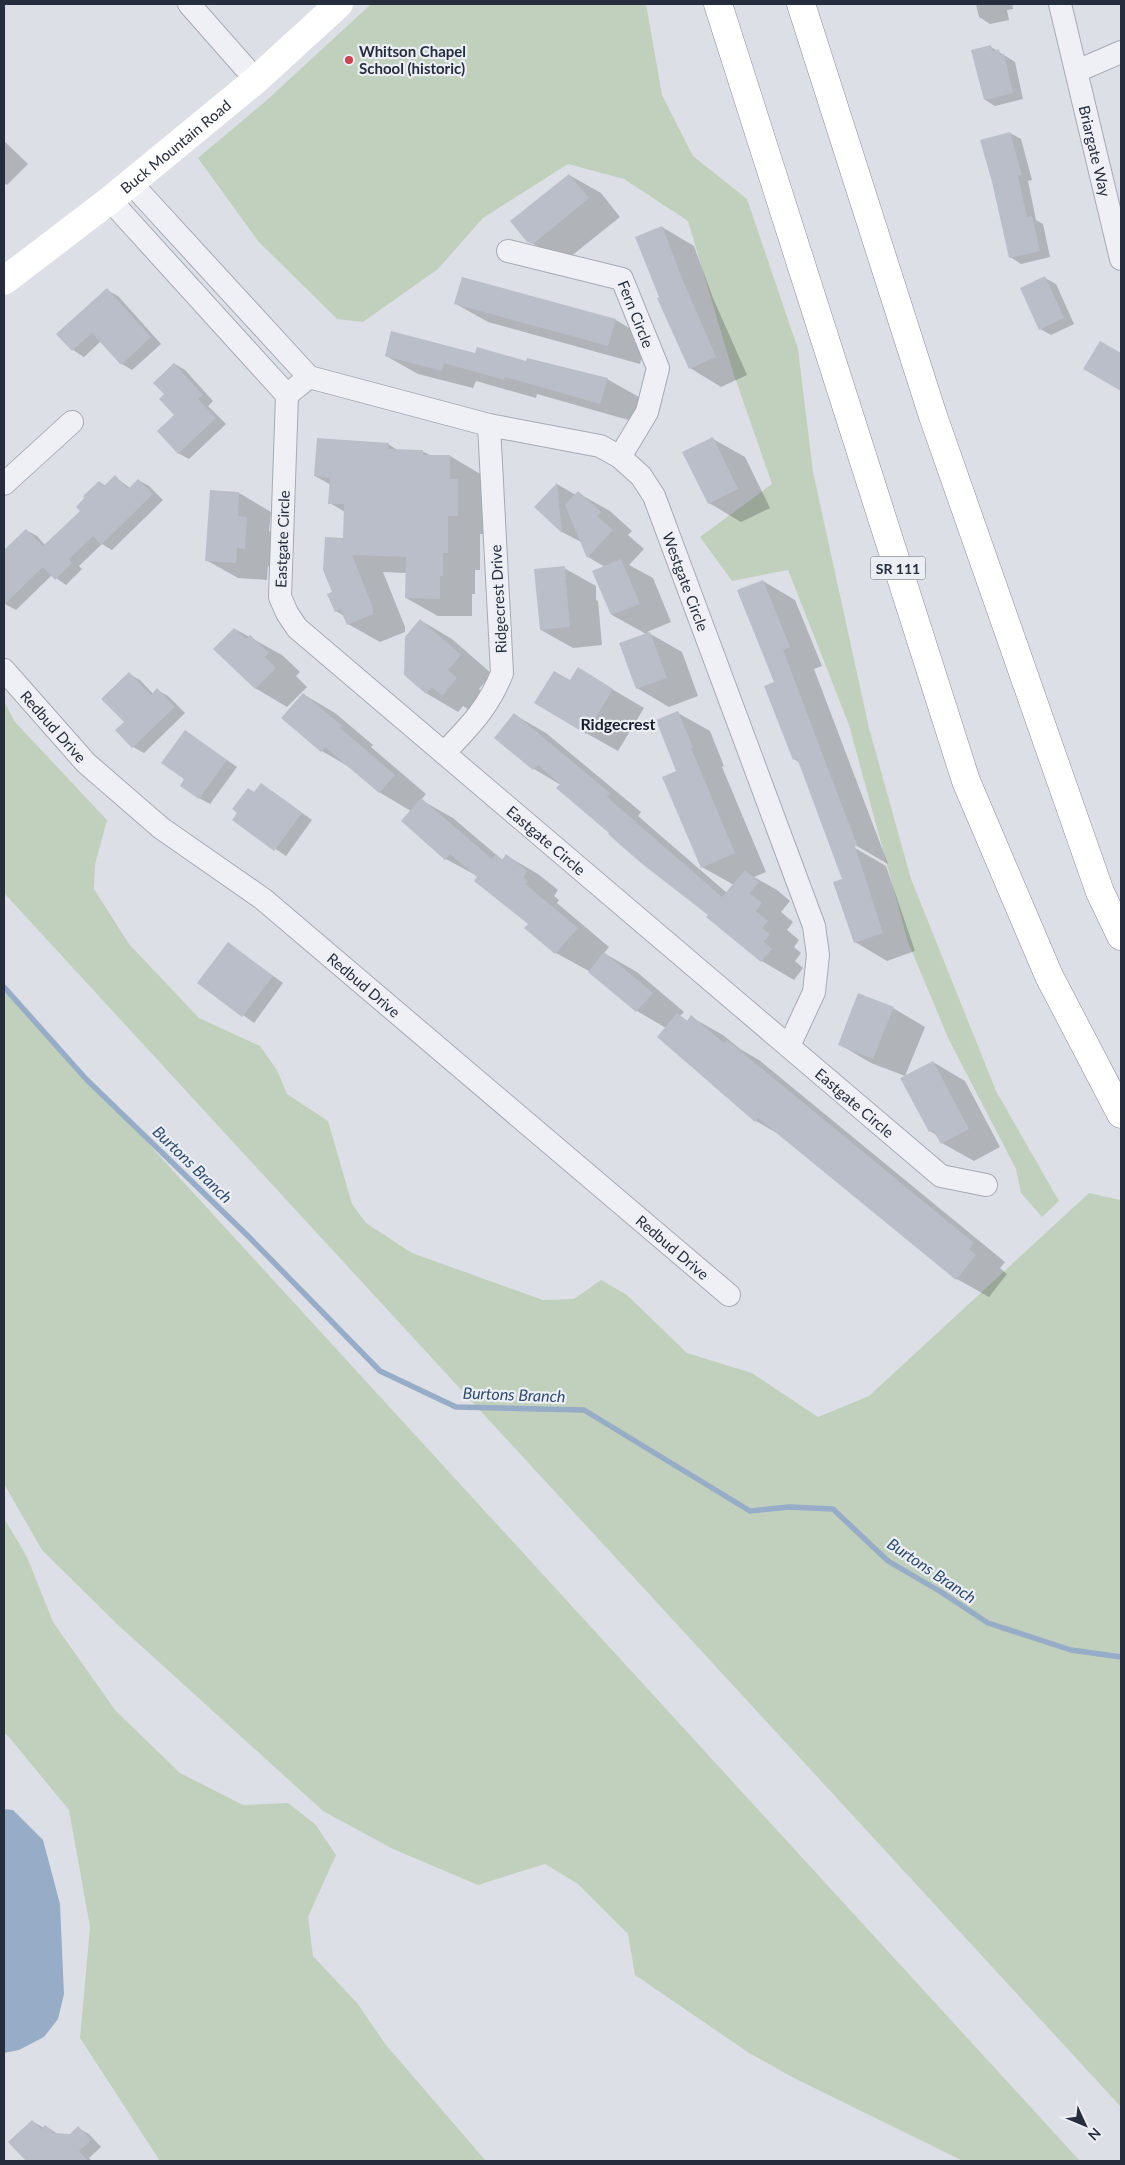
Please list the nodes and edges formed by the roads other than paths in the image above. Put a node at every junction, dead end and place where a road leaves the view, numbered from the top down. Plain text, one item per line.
1 (189, 4) edge
2 (339, 4) edge
3 (718, 4) edge
4 (801, 4) edge
5 (1060, 4) edge
6 (1121, 52) edge
7 (1077, 71) junction
8 (256, 80) junction
9 (131, 182) junction
10 (110, 200) junction
11 (508, 251) dead end
12 (1121, 259) edge
13 (4, 281) edge
14 (309, 376) junction
15 (287, 395) junction
16 (72, 422) dead end
17 (489, 425) junction
18 (620, 457) junction
19 (4, 484) edge
20 (4, 670) edge
21 (444, 753) junction
22 (1121, 936) edge
23 (789, 1046) junction
24 (1121, 1114) edge
25 (986, 1185) dead end
26 (729, 1295) dead end

1 - 8 street
2 - 8 main road, Buck Mountain Road
3 - 24 main road, SR 111
4 - 22 main road
5 - 7 street, Briargate Way
6 - 7 street
7 - 12 street, Briargate Way
8 - 9 main road, Buck Mountain Road
9 - 10 main road, Buck Mountain Road
9 - 14 street
10 - 13 main road, Buck Mountain Road
10 - 15 street
11 - 18 street, Fern Circle
14 - 15 street
14 - 17 street, Westgate Circle
15 - 21 street, Eastgate Circle
16 - 19 street
17 - 18 street, Westgate Circle
17 - 21 street, Ridgecrest Drive
18 - 23 street, Westgate Circle
20 - 26 street, Redbud Drive
21 - 23 street, Eastgate Circle
23 - 25 street, Eastgate Circle

